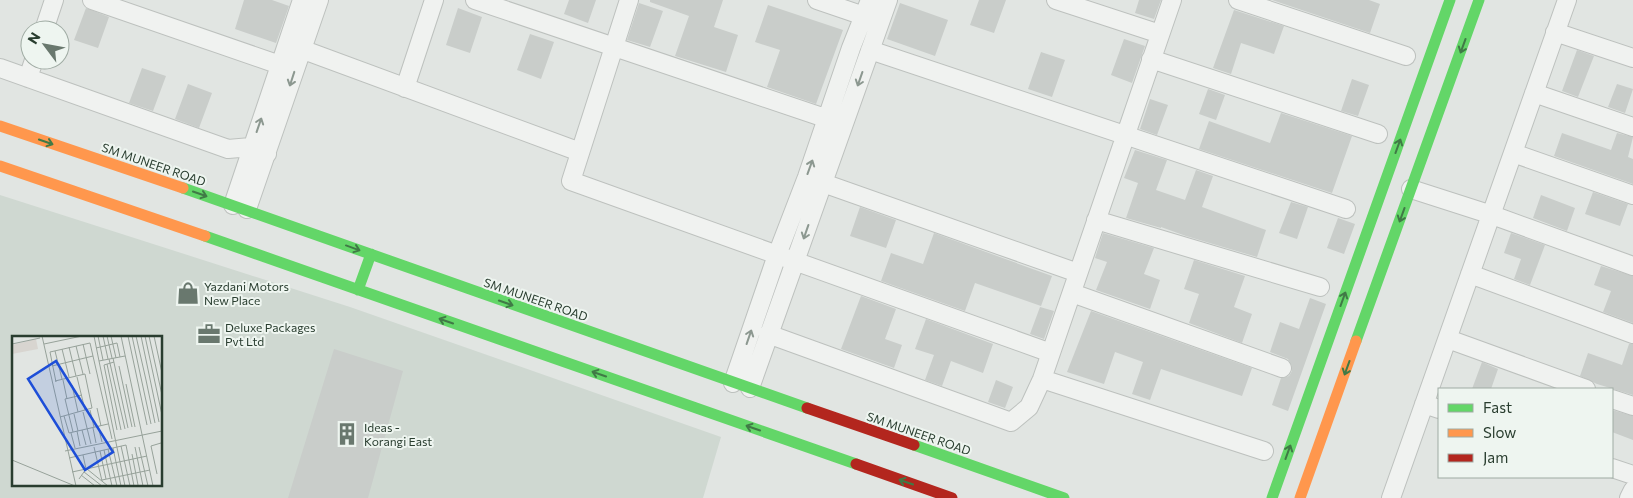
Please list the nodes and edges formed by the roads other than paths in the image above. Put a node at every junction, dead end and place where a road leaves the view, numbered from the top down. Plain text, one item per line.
1 (54, 0) edge
2 (92, 0) edge
3 (302, 0) edge
4 (319, 0) edge
5 (434, 0) edge
6 (475, 0) edge
7 (629, 0) edge
8 (817, 0) edge
9 (888, 0) edge
10 (1056, 0) edge
11 (1172, 0) edge
12 (1238, 0) edge
13 (1450, 0) edge
14 (1479, 0) edge
15 (1567, 0) edge
16 (867, 8) edge
17 (47, 20) edge
18 (1555, 32) junction
19 (1160, 34) junction
20 (614, 48) junction
21 (301, 49) junction
22 (870, 50) junction
23 (1406, 56) dead end
24 (1633, 58) edge
25 (1151, 59) junction
26 (280, 65) junction
27 (0, 68) edge
28 (31, 70) edge
29 (28, 78) junction
30 (405, 88) junction
31 (1534, 93) junction
32 (828, 120) junction
33 (0, 126) edge
34 (1633, 127) edge
35 (1378, 134) dead end
36 (1125, 136) junction
37 (259, 150) junction
38 (580, 152) junction
39 (1513, 153) junction
40 (0, 166) edge
41 (823, 183) junction
42 (1411, 189) junction
43 (1633, 195) edge
44 (240, 207) junction
45 (1346, 209) dead end
46 (1492, 215) junction
47 (1096, 220) junction
48 (371, 254) junction
49 (777, 255) junction
50 (795, 262) junction
51 (1633, 266) edge
52 (1078, 273) junction
53 (1470, 274) junction
54 (1320, 287) dead end
55 (358, 290) junction
56 (1072, 293) junction
57 (768, 334) junction
58 (1633, 334) edge
59 (1448, 339) junction
60 (1051, 353) junction
61 (1282, 368) dead end
62 (1042, 379) junction
63 (741, 385) junction
64 (1583, 388) edge
65 (1613, 399) edge
66 (1432, 406) edge
67 (1633, 406) edge
68 (1264, 451) dead end
69 (1613, 468) edge
70 (1633, 475) edge
71 (1633, 490) edge
72 (952, 498) edge
73 (1064, 498) edge
74 (1272, 498) edge
75 (1300, 498) edge
76 (1391, 498) edge
77 (1630, 498) edge

1 - 17 street
2 - 26 street
3 - 26 street
4 - 21 street
5 - 30 street
6 - 20 street
7 - 20 street
8 - 16 street
9 - 22 street
10 - 19 street
11 - 19 street
12 - 23 street
74 -> 13 main road
14 -> 42 main road
15 - 18 street
16 - 32 street
18 - 24 street
18 - 31 street
19 - 25 street
20 - 32 street
20 - 38 street
21 - 30 street
21 -> 37 street
22 - 36 street
22 -> 41 street
25 - 35 street
25 - 36 street
37 -> 26 street
27 - 29 street
28 - 29 street
29 - 37 street
30 - 38 street
31 - 34 street
31 - 39 street
49 -> 32 street
33 -> 44 main road, SM MUNEER ROAD
36 - 45 street
36 - 47 street
37 - 44 street
38 - 49 street
39 - 43 street
39 - 46 street
40 - 55 main road
41 -> 50 street
41 - 52 street
42 - 46 street
42 -> 75 main road
44 -> 48 main road, SM MUNEER ROAD
46 - 51 street
46 - 53 street
47 - 52 street
47 - 54 street
48 - 55 main road
48 -> 63 main road, SM MUNEER ROAD
49 - 50 street
63 -> 49 street
50 - 57 street
50 - 60 street
52 - 56 street
53 - 58 street
53 - 59 street
72 -> 55 main road
56 - 60 street
56 - 61 street
57 - 62 street
57 - 63 street
59 - 64 street
59 - 66 street
60 - 62 street
62 - 68 street
63 - 73 main road, SM MUNEER ROAD
65 - 67 street
66 - 76 street
69 - 70 street
71 - 77 street

